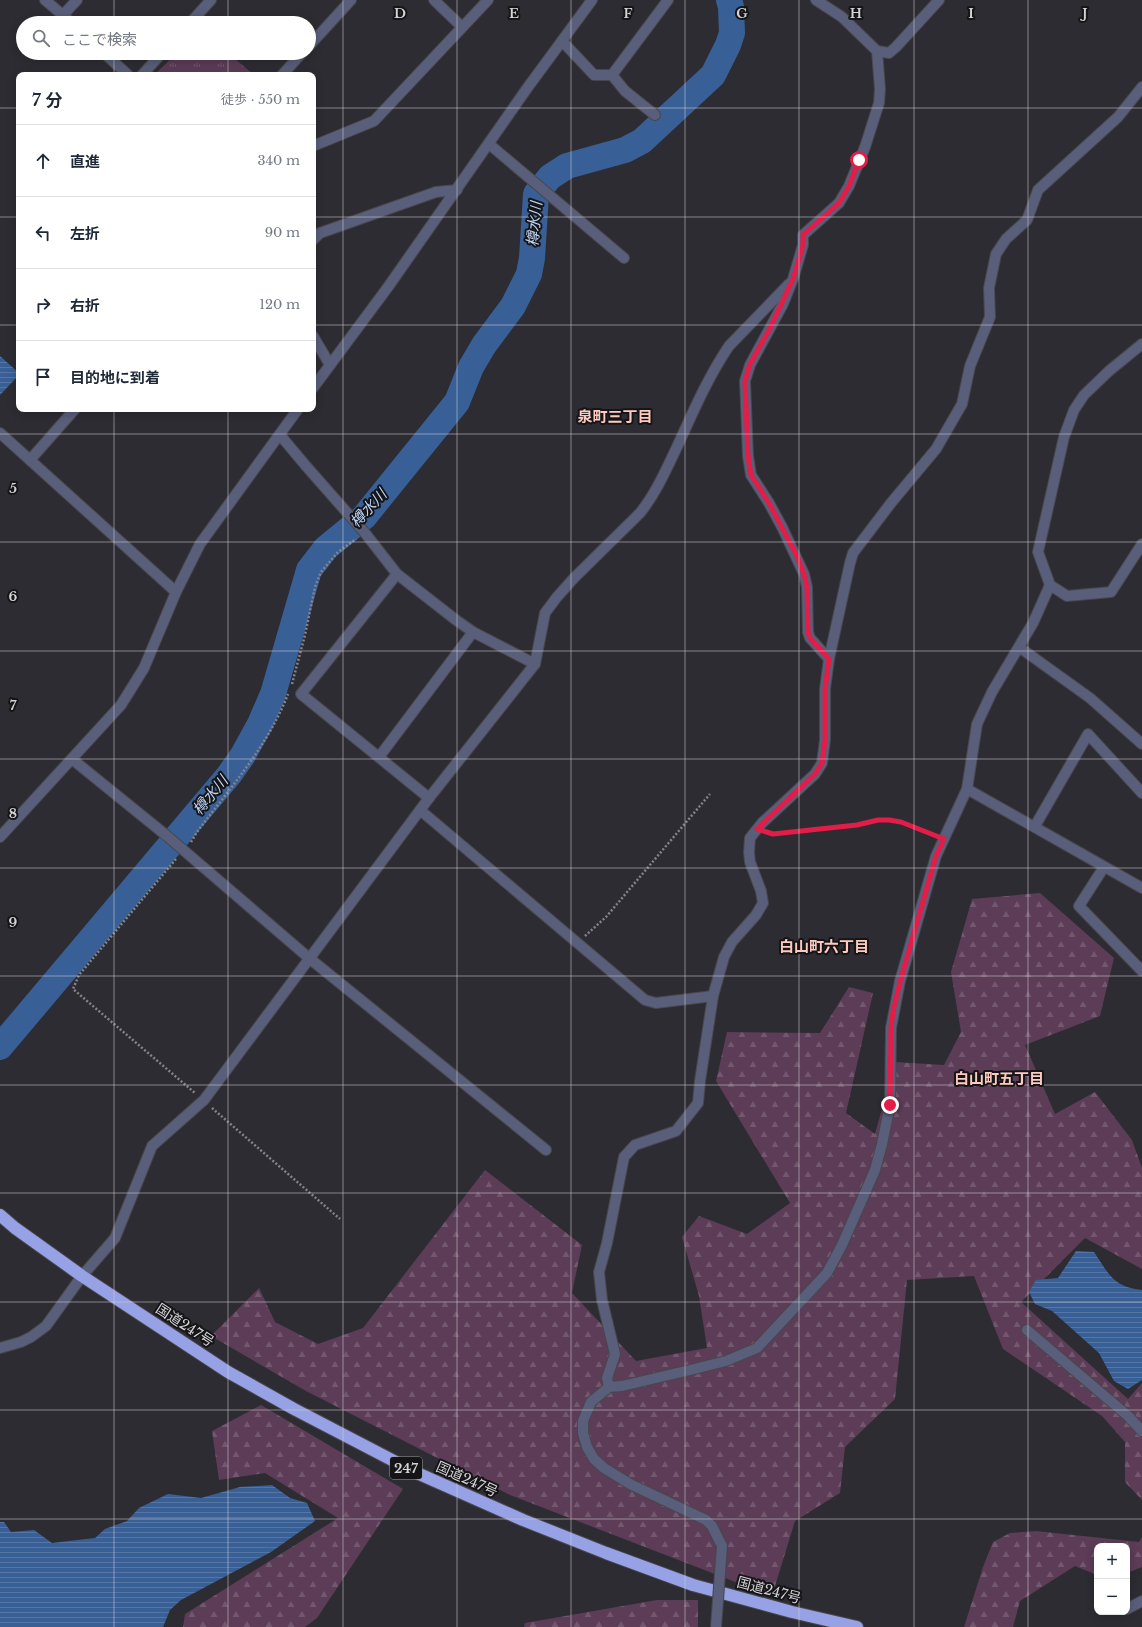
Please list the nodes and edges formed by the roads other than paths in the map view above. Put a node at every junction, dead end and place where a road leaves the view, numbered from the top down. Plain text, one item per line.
1 (46, 0) edge
2 (77, 0) edge
3 (211, 0) edge
4 (352, 0) edge
5 (434, 0) edge
6 (488, 0) edge
7 (592, 0) edge
8 (668, 0) edge
9 (816, 0) edge
10 (939, 0) edge
11 (63, 15) joint
12 (196, 16) edge
13 (462, 27) junction
14 (316, 39) edge
15 (562, 41) junction
16 (877, 51) junction
17 (112, 60) edge
18 (156, 60) edge
19 (296, 60) edge
20 (125, 72) edge
21 (145, 72) edge
22 (285, 72) edge
23 (612, 74) junction
24 (1142, 87) edge
25 (655, 115) dead end
26 (489, 144) junction
27 (316, 145) edge
28 (457, 190) junction
29 (316, 237) edge
30 (624, 258) dead end
31 (793, 279) junction
32 (316, 341) edge
33 (1142, 344) edge
34 (330, 365) junction
35 (316, 384) edge
36 (72, 412) edge
37 (296, 412) edge
38 (0, 433) edge
39 (280, 435) junction
40 (30, 460) junction
41 (1142, 544) edge
42 (397, 574) junction
43 (1050, 585) junction
44 (176, 592) junction
45 (473, 632) junction
46 (1019, 647) junction
47 (829, 659) junction
48 (535, 664) junction
49 (1142, 744) edge
50 (379, 758) junction
51 (72, 759) junction
52 (967, 788) junction
53 (1142, 793) edge
54 (429, 798) junction
55 (420, 810) junction
56 (1035, 826) junction
57 (0, 837) edge
58 (1104, 866) junction
59 (1142, 888) edge
60 (309, 958) junction
61 (1142, 971) edge
62 (713, 996) junction
63 (546, 1150) dead end
64 (0, 1215) edge
65 (82, 1276) junction
66 (1027, 1330) dead end
67 (0, 1348) edge
68 (609, 1387) junction
69 (1142, 1431) edge
70 (1142, 1600) edge
71 (1130, 1606) edge
72 (716, 1627) edge
73 (857, 1627) edge

1 - 11 street
2 - 11 street
3 - 12 street
4 - 14 street
5 - 13 street
6 - 13 street
7 - 15 street
8 - 23 street
9 - 16 street
10 - 16 street
13 - 27 street
15 - 23 street
15 - 26 street
16 - 31 street
17 - 20 street
18 - 21 street
19 - 22 street
23 - 25 street
24 - 47 street
26 - 28 street
26 - 30 street
28 - 29 street
28 - 34 street
31 - 47 street
31 - 48 street
32 - 34 street
33 - 43 street
34 - 35 street
36 - 40 street
37 - 39 street
38 - 40 street
39 - 42 street
39 - 44 street
40 - 44 street
41 - 43 street
42 - 45 street
42 - 50 street
43 - 46 street
44 - 51 street
45 - 48 street
45 - 50 street
46 - 49 street
46 - 52 street
47 - 62 street
48 - 54 street
50 - 54 street
51 - 57 street
51 - 60 street
52 - 56 street
52 - 68 street
53 - 56 street
54 - 55 street
55 - 60 street
55 - 62 street
56 - 58 street
58 - 59 street
58 - 61 street
60 - 63 street
60 - 65 street
62 - 68 street
64 - 65 highway, 国道247号 / 247
65 - 67 street
65 - 73 highway, 国道247号 / 247
66 - 69 street
68 - 72 street, bridge
70 - 71 street

